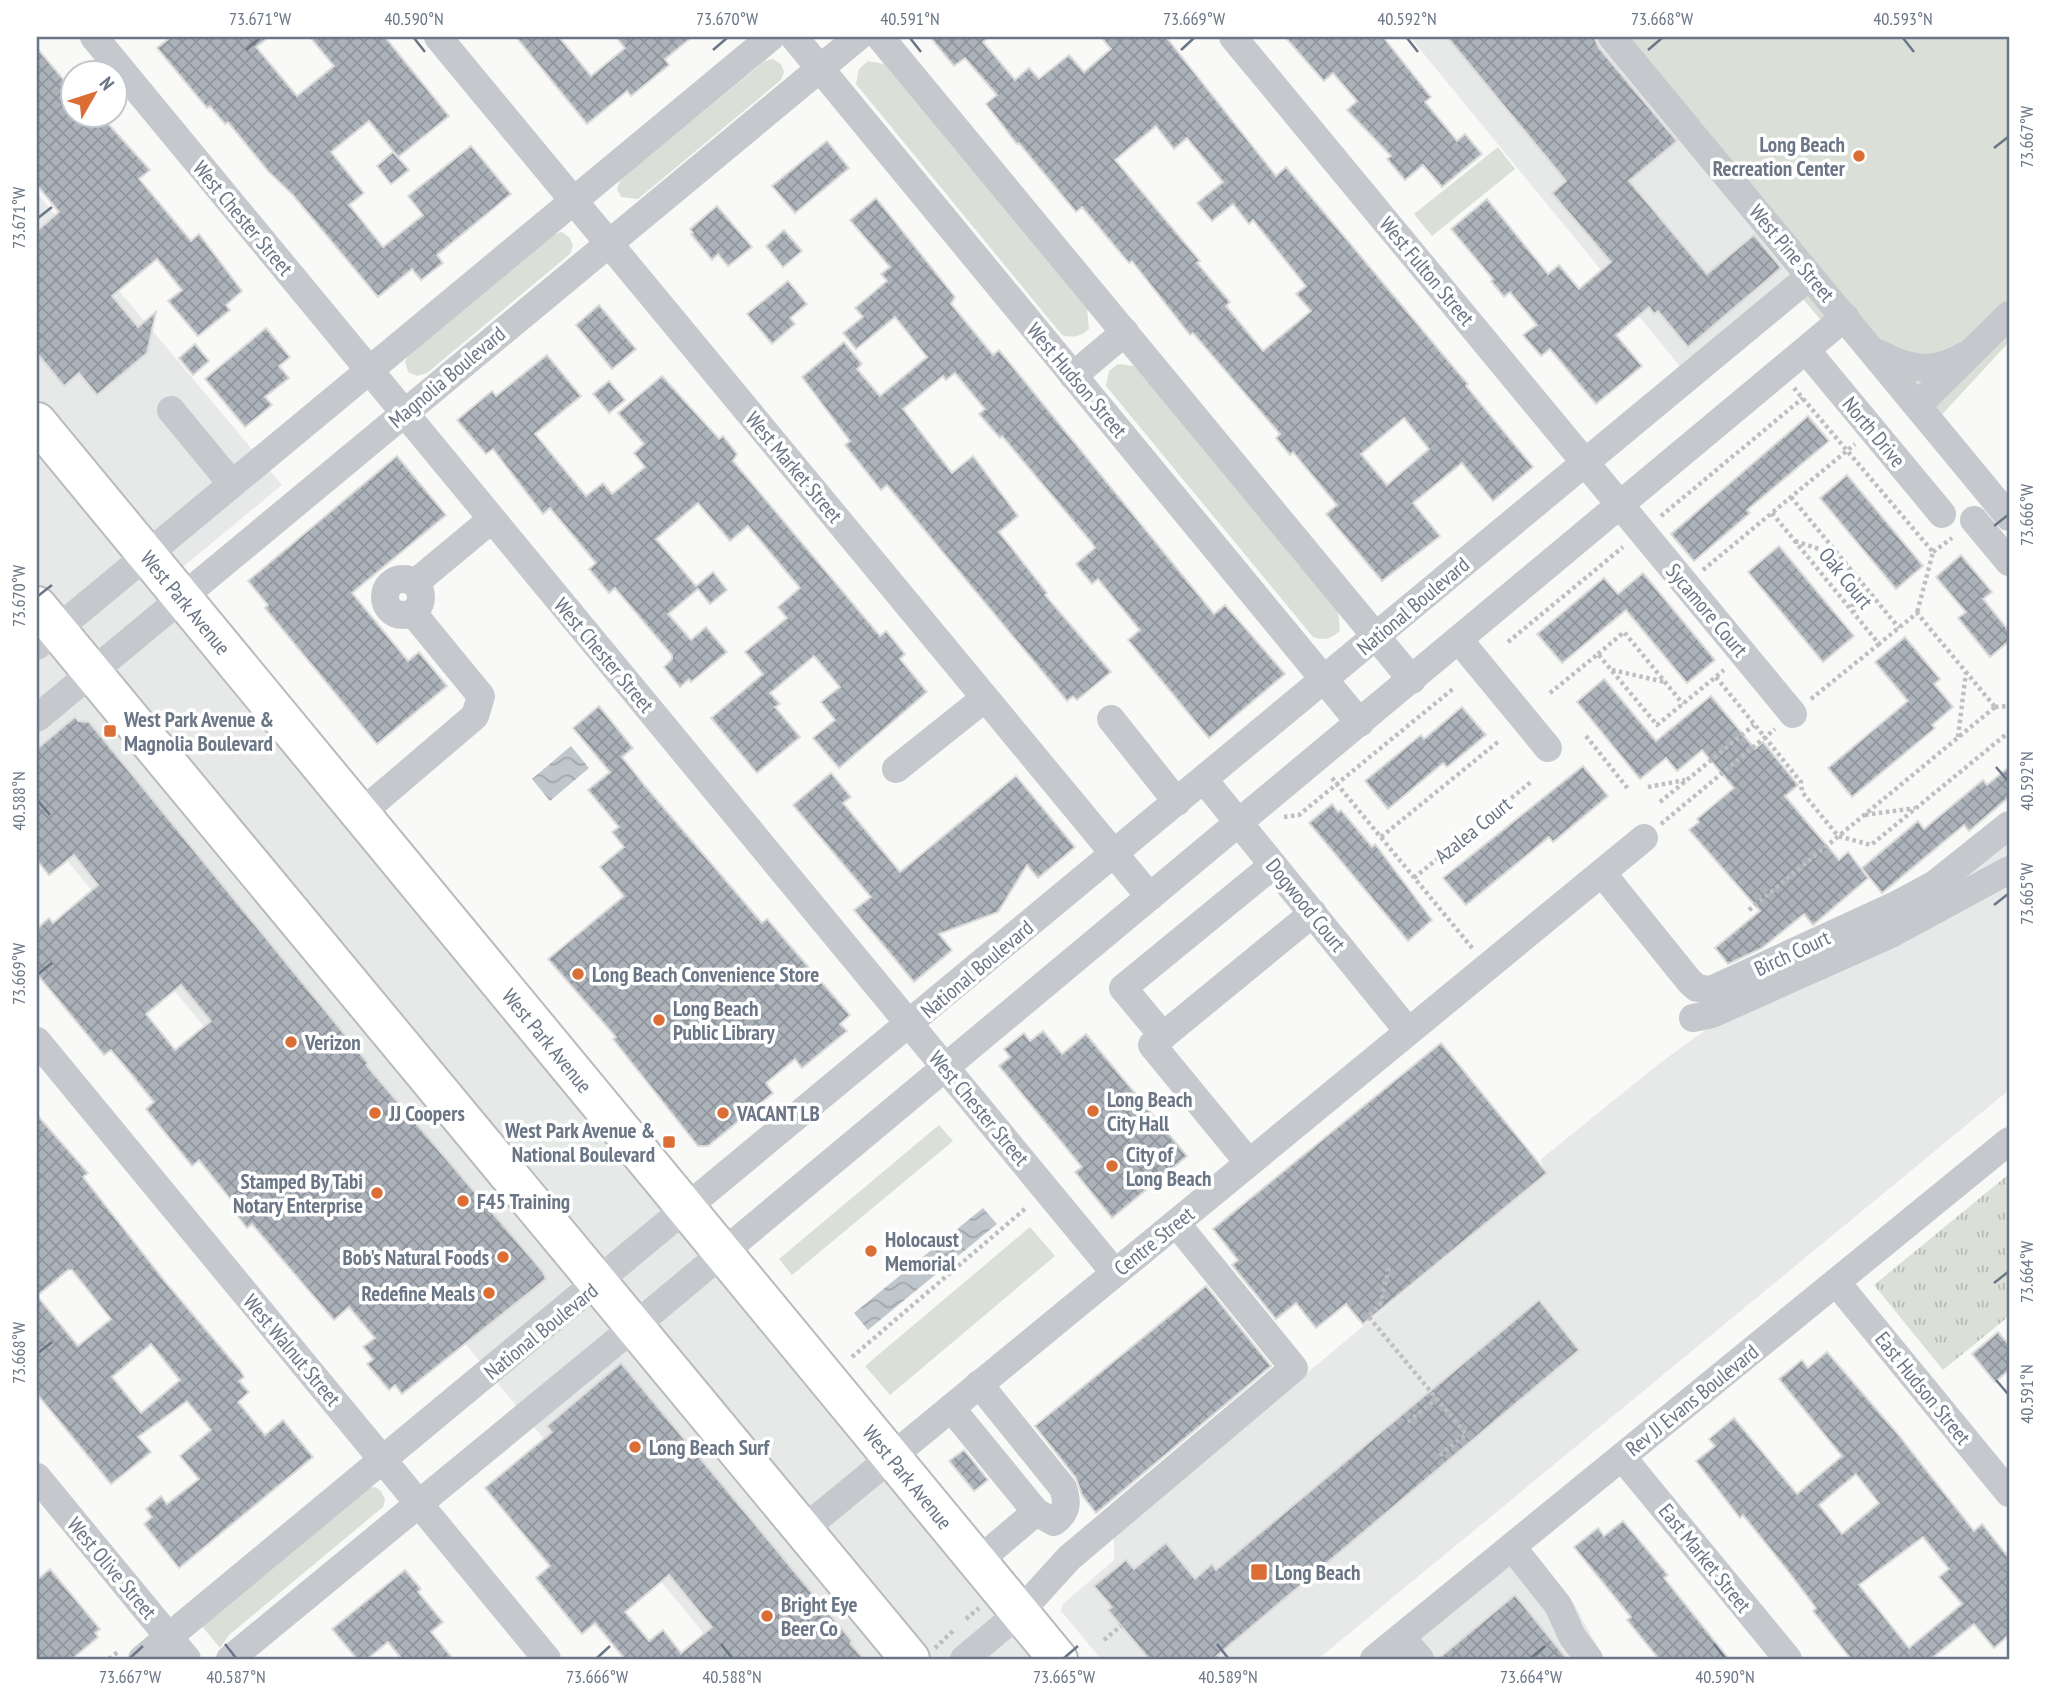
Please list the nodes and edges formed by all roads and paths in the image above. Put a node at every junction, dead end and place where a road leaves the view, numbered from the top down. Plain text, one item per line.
1 (94, 37) edge
2 (438, 37) edge
3 (771, 37) edge
4 (794, 37) edge
5 (858, 37) edge
6 (880, 37) edge
7 (1233, 37) edge
8 (1612, 37) edge
9 (820, 68) junction
10 (573, 201) junction
11 (609, 243) junction
12 (1810, 276) junction
13 (2009, 315) edge
14 (1845, 317) junction
15 (1125, 332) junction
16 (1976, 349) junction
17 (1806, 350) junction
18 (1872, 350) junction
19 (369, 370) junction
20 (1780, 371) junction
21 (1073, 376) junction
22 (1803, 398) junction
23 (1918, 405) junction
24 (171, 410) dead end
25 (405, 413) junction
26 (37, 422) edge
27 (1872, 430) junction
28 (1847, 450) junction
29 (1585, 463) junction
30 (232, 484) junction
31 (1791, 497) junction
32 (1621, 506) junction
33 (1772, 513) junction
34 (1942, 514) dead end
35 (2009, 517) edge
36 (1659, 518) dead end
37 (492, 519) junction
38 (1974, 520) dead end
39 (1794, 541) junction
40 (1629, 542) dead end
41 (146, 555) junction
42 (1840, 555) junction
43 (1844, 561) junction
44 (2009, 562) edge
45 (1686, 584) junction
46 (181, 598) junction
47 (1917, 613) junction
48 (1855, 614) junction
49 (43, 627) edge
50 (1899, 628) junction
51 (1376, 636) junction
52 (1459, 640) junction
53 (1508, 642) dead end
54 (1879, 644) junction
55 (1598, 654) junction
56 (1744, 654) junction
57 (1611, 670) junction
58 (1966, 671) junction
59 (92, 672) junction
60 (1716, 677) junction
61 (1324, 680) junction
62 (1412, 680) junction
63 (1665, 682) junction
64 (1454, 688) dead end
65 (1550, 693) dead end
66 (985, 698) junction
67 (1683, 704) junction
68 (2009, 706) edge
69 (1996, 707) junction
70 (1793, 714) junction
71 (37, 718) edge
72 (1111, 719) dead end
73 (1360, 723) junction
74 (1754, 725) junction
75 (2009, 732) edge
76 (1586, 736) dead end
77 (1765, 737) junction
78 (1958, 738) junction
79 (1499, 741) dead end
80 (1548, 748) dead end
81 (1316, 760) junction
82 (896, 769) dead end
83 (1204, 780) junction
84 (1688, 780) junction
85 (1532, 781) dead end
86 (1337, 784) junction
87 (1648, 787) dead end
88 (1629, 790) dead end
89 (1177, 802) junction
90 (1660, 802) dead end
91 (1916, 808) junction
92 (360, 814) junction
93 (1864, 815) junction
94 (1277, 818) dead end
95 (1239, 823) junction
96 (2009, 825) edge
97 (1838, 836) junction
98 (1381, 837) junction
99 (1644, 838) joint
100 (1114, 855) junction
101 (1273, 864) junction
102 (2009, 870) edge
103 (1602, 873) junction
104 (1414, 878) junction
105 (1150, 897) junction
106 (1749, 909) dead end
107 (1312, 913) junction
108 (1487, 966) junction
109 (1693, 1018) dead end
110 (910, 1025) junction
111 (1408, 1031) junction
112 (1163, 1036) junction
113 (37, 1041) edge
114 (945, 1068) junction
115 (2009, 1141) edge
116 (1248, 1163) junction
117 (1026, 1209) dead end
118 (687, 1210) junction
119 (1176, 1223) junction
120 (722, 1253) junction
121 (1389, 1268) dead end
122 (1115, 1273) junction
123 (1836, 1282) junction
124 (599, 1283) junction
125 (635, 1326) junction
126 (852, 1357) dead end
127 (979, 1384) junction
128 (1437, 1398) junction
129 (951, 1408) junction
130 (1408, 1422) dead end
131 (891, 1457) junction
132 (1622, 1457) junction
133 (1437, 1458) dead end
134 (384, 1460) junction
135 (37, 1477) edge
136 (2009, 1493) edge
137 (418, 1504) junction
138 (1036, 1512) junction
139 (804, 1528) junction
140 (1512, 1547) junction
141 (976, 1562) junction
142 (1019, 1613) junction
143 (1121, 1626) dead end
144 (954, 1629) dead end
145 (169, 1637) junction
146 (1401, 1637) junction
147 (1104, 1640) dead end
148 (923, 1654) edge
149 (142, 1659) edge
150 (187, 1659) edge
151 (230, 1659) edge
152 (547, 1659) edge
153 (964, 1659) edge
154 (1058, 1659) edge
155 (1374, 1659) edge
156 (1420, 1659) edge
157 (1589, 1659) edge
158 (1788, 1659) edge

1 - 19 street, West Chester Street
2 - 10 street, West Market Street
3 - 10 street
4 - 9 street, West Hudson Street
5 - 9 street, Magnolia Boulevard
6 - 15 street
7 - 29 street, West Fulton Street
8 - 12 street, West Pine Street
9 - 11 street, Magnolia Boulevard
9 - 21 street, West Hudson Street
10 - 11 street, West Market Street
10 - 19 street
11 - 25 street, Magnolia Boulevard
11 - 66 street, West Market Street
12 - 14 street, West Pine Street
12 - 29 street, National Boulevard
13 - 16 street
14 - 17 street
14 - 18 street, West Pine Street
15 - 21 street
15 - 51 street
16 - 18 street
16 - 23 street
17 - 20 street
17 - 27 street, North Drive
18 - 23 street, West Pine Street
19 - 25 street, West Chester Street
19 - 30 street
20 - 22 path
20 - 32 street
21 - 61 street, West Hudson Street
22 - 28 path
22 - 36 path
23 - 35 street, West Pine Street
24 - 30 street
25 - 37 street, West Chester Street
25 - 46 street, Magnolia Boulevard
26 - 41 highway, West Park Avenue
27 - 28 path
27 - 34 street, North Drive
28 - 31 path
28 - 47 path
29 - 32 street, West Fulton Street
29 - 51 street, National Boulevard
30 - 41 street
31 - 33 path
31 - 42 path, Oak Court
32 - 45 street, Sycamore Court
32 - 52 street
33 - 39 path, Oak Court
33 - 45 path
37 - 92 street
37 - 110 street, West Chester Street
38 - 44 street
39 - 42 path
39 - 48 path, Oak Court
40 - 53 path
41 - 46 highway, West Park Avenue
41 - 49 street
42 - 43 path, Oak Court
43 - 48 path
43 - 50 path, Oak Court
45 - 56 street, Sycamore Court
46 - 59 street, Magnolia Boulevard
46 - 92 highway, West Park Avenue
47 - 50 path
47 - 58 path
48 - 54 path, Oak Court
49 - 59 highway
50 - 54 path
51 - 61 street, National Boulevard
51 - 62 street
52 - 62 street
52 - 80 street
54 - 70 path
55 - 57 path
55 - 63 path
55 - 65 path
56 - 60 path
56 - 70 street, Sycamore Court
57 - 63 path
57 - 67 path
58 - 69 path
58 - 78 path
59 - 71 street, Magnolia Boulevard
59 - 124 highway
60 - 67 path
60 - 74 path
61 - 73 street, West Hudson Street
61 - 83 street, National Boulevard
62 - 73 street
63 - 67 path
64 - 86 path
66 - 82 street
66 - 100 street, West Market Street
68 - 69 path
69 - 78 path
70 - 77 path
72 - 89 street
73 - 81 street
74 - 77 path
74 - 84 path
75 - 91 path
76 - 88 path
77 - 97 path
77 - 99 path
78 - 93 path
79 - 98 path
81 - 86 path, Azalea Court
81 - 95 street
83 - 89 street, National Boulevard
83 - 95 street, Dogwood Court
84 - 87 path
84 - 90 path
85 - 104 path, Azalea Court
86 - 94 path
86 - 98 path, Azalea Court
89 - 100 street, National Boulevard
91 - 93 path
91 - 97 path
92 - 118 highway, West Park Avenue
93 - 97 path
95 - 101 street, Dogwood Court
95 - 105 street
96 - 103 street, Birch Court
97 - 106 path
98 - 104 path, Azalea Court
99 - 103 street, Centre Street
100 - 105 street, West Market Street
100 - 110 street, National Boulevard
101 - 107 street, Dogwood Court
101 - 112 street
102 - 109 street
103 - 108 street, Centre Street
104 - 108 path, Azalea Court
105 - 114 street
107 - 111 street, Dogwood Court
107 - 112 street
108 - 111 street, Centre Street
110 - 114 street, West Chester Street
110 - 118 street, National Boulevard
111 - 116 street, Centre Street
112 - 116 street
113 - 134 street, West Walnut Street
114 - 120 street
114 - 122 street, West Chester Street
115 - 123 street, Rev JJ Evans Boulevard
116 - 119 street, Centre Street
117 - 126 path
118 - 120 highway, West Park Avenue
118 - 124 street, National Boulevard
119 - 122 street, Centre Street
119 - 142 street
120 - 125 street
120 - 131 highway, West Park Avenue
121 - 128 path
122 - 127 street, Centre Street
123 - 132 street, Rev JJ Evans Boulevard
123 - 136 street, East Hudson Street
124 - 125 highway
124 - 134 street, National Boulevard
125 - 137 street
125 - 139 highway
127 - 129 street, Centre Street
127 - 138 street
128 - 130 path
128 - 133 path
129 - 131 street, Centre Street
129 - 138 street
131 - 139 street, Centre Street
131 - 141 highway, West Park Avenue
132 - 140 street, Rev JJ Evans Boulevard
132 - 158 street, East Market Street
134 - 137 street, West Walnut Street
134 - 145 street, National Boulevard
135 - 145 street, West Olive Street
137 - 151 street
137 - 152 street, West Walnut Street
138 - 141 street
139 - 148 highway
140 - 146 street, Rev JJ Evans Boulevard
140 - 157 street
141 - 142 highway, West Park Avenue
142 - 153 street
142 - 154 highway, West Park Avenue
143 - 147 path
144 - 148 path
145 - 149 street, National Boulevard
145 - 150 street, West Olive Street
146 - 155 street, Rev JJ Evans Boulevard
146 - 156 street

